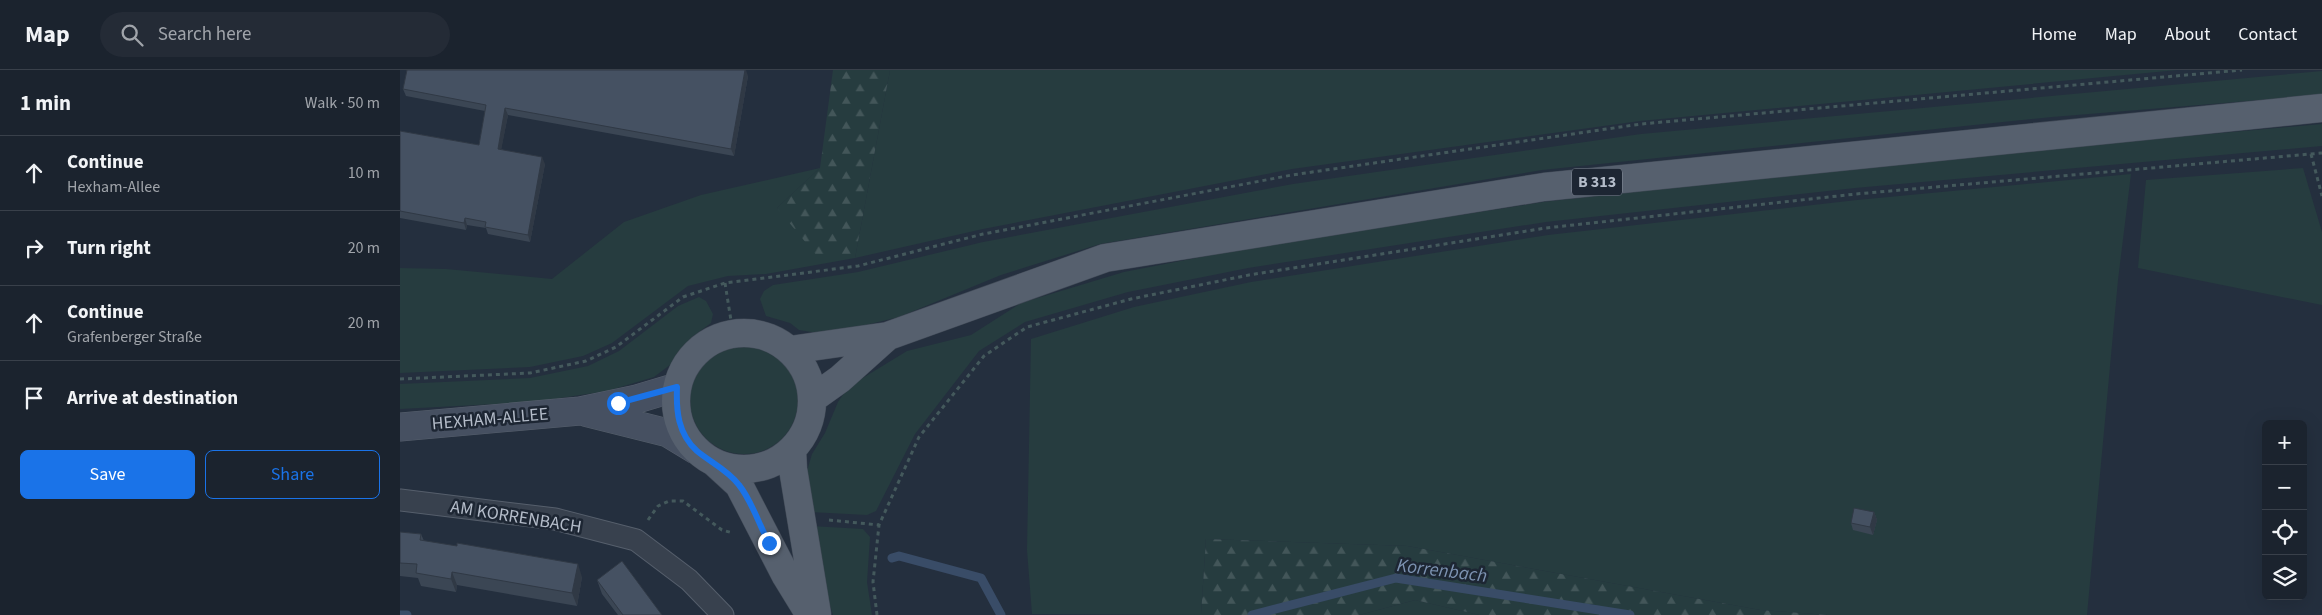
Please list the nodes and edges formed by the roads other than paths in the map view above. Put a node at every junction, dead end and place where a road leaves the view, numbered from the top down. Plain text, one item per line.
1 (2322, 108) edge
2 (888, 336) junction
3 (790, 350) junction
4 (677, 387) junction
5 (812, 398) junction
6 (580, 411) junction
7 (400, 427) edge
8 (792, 450) junction
9 (706, 457) junction
10 (400, 500) edge
11 (723, 615) edge
12 (810, 615) edge
13 (817, 615) edge

1 - 2 main road, B 313
2 - 3 main road, B 313
2 - 5 main road, B 313
3 - 4 main road
3 - 5 main road
4 - 6 main road, HEXHAM-ALLEE
4 - 9 main road
5 - 8 main road
6 - 7 main road, HEXHAM-ALLEE
6 - 9 main road, HEXHAM-ALLEE
8 - 9 main road
8 - 13 main road
9 - 12 main road
10 - 11 street, AM KORRENBACH

